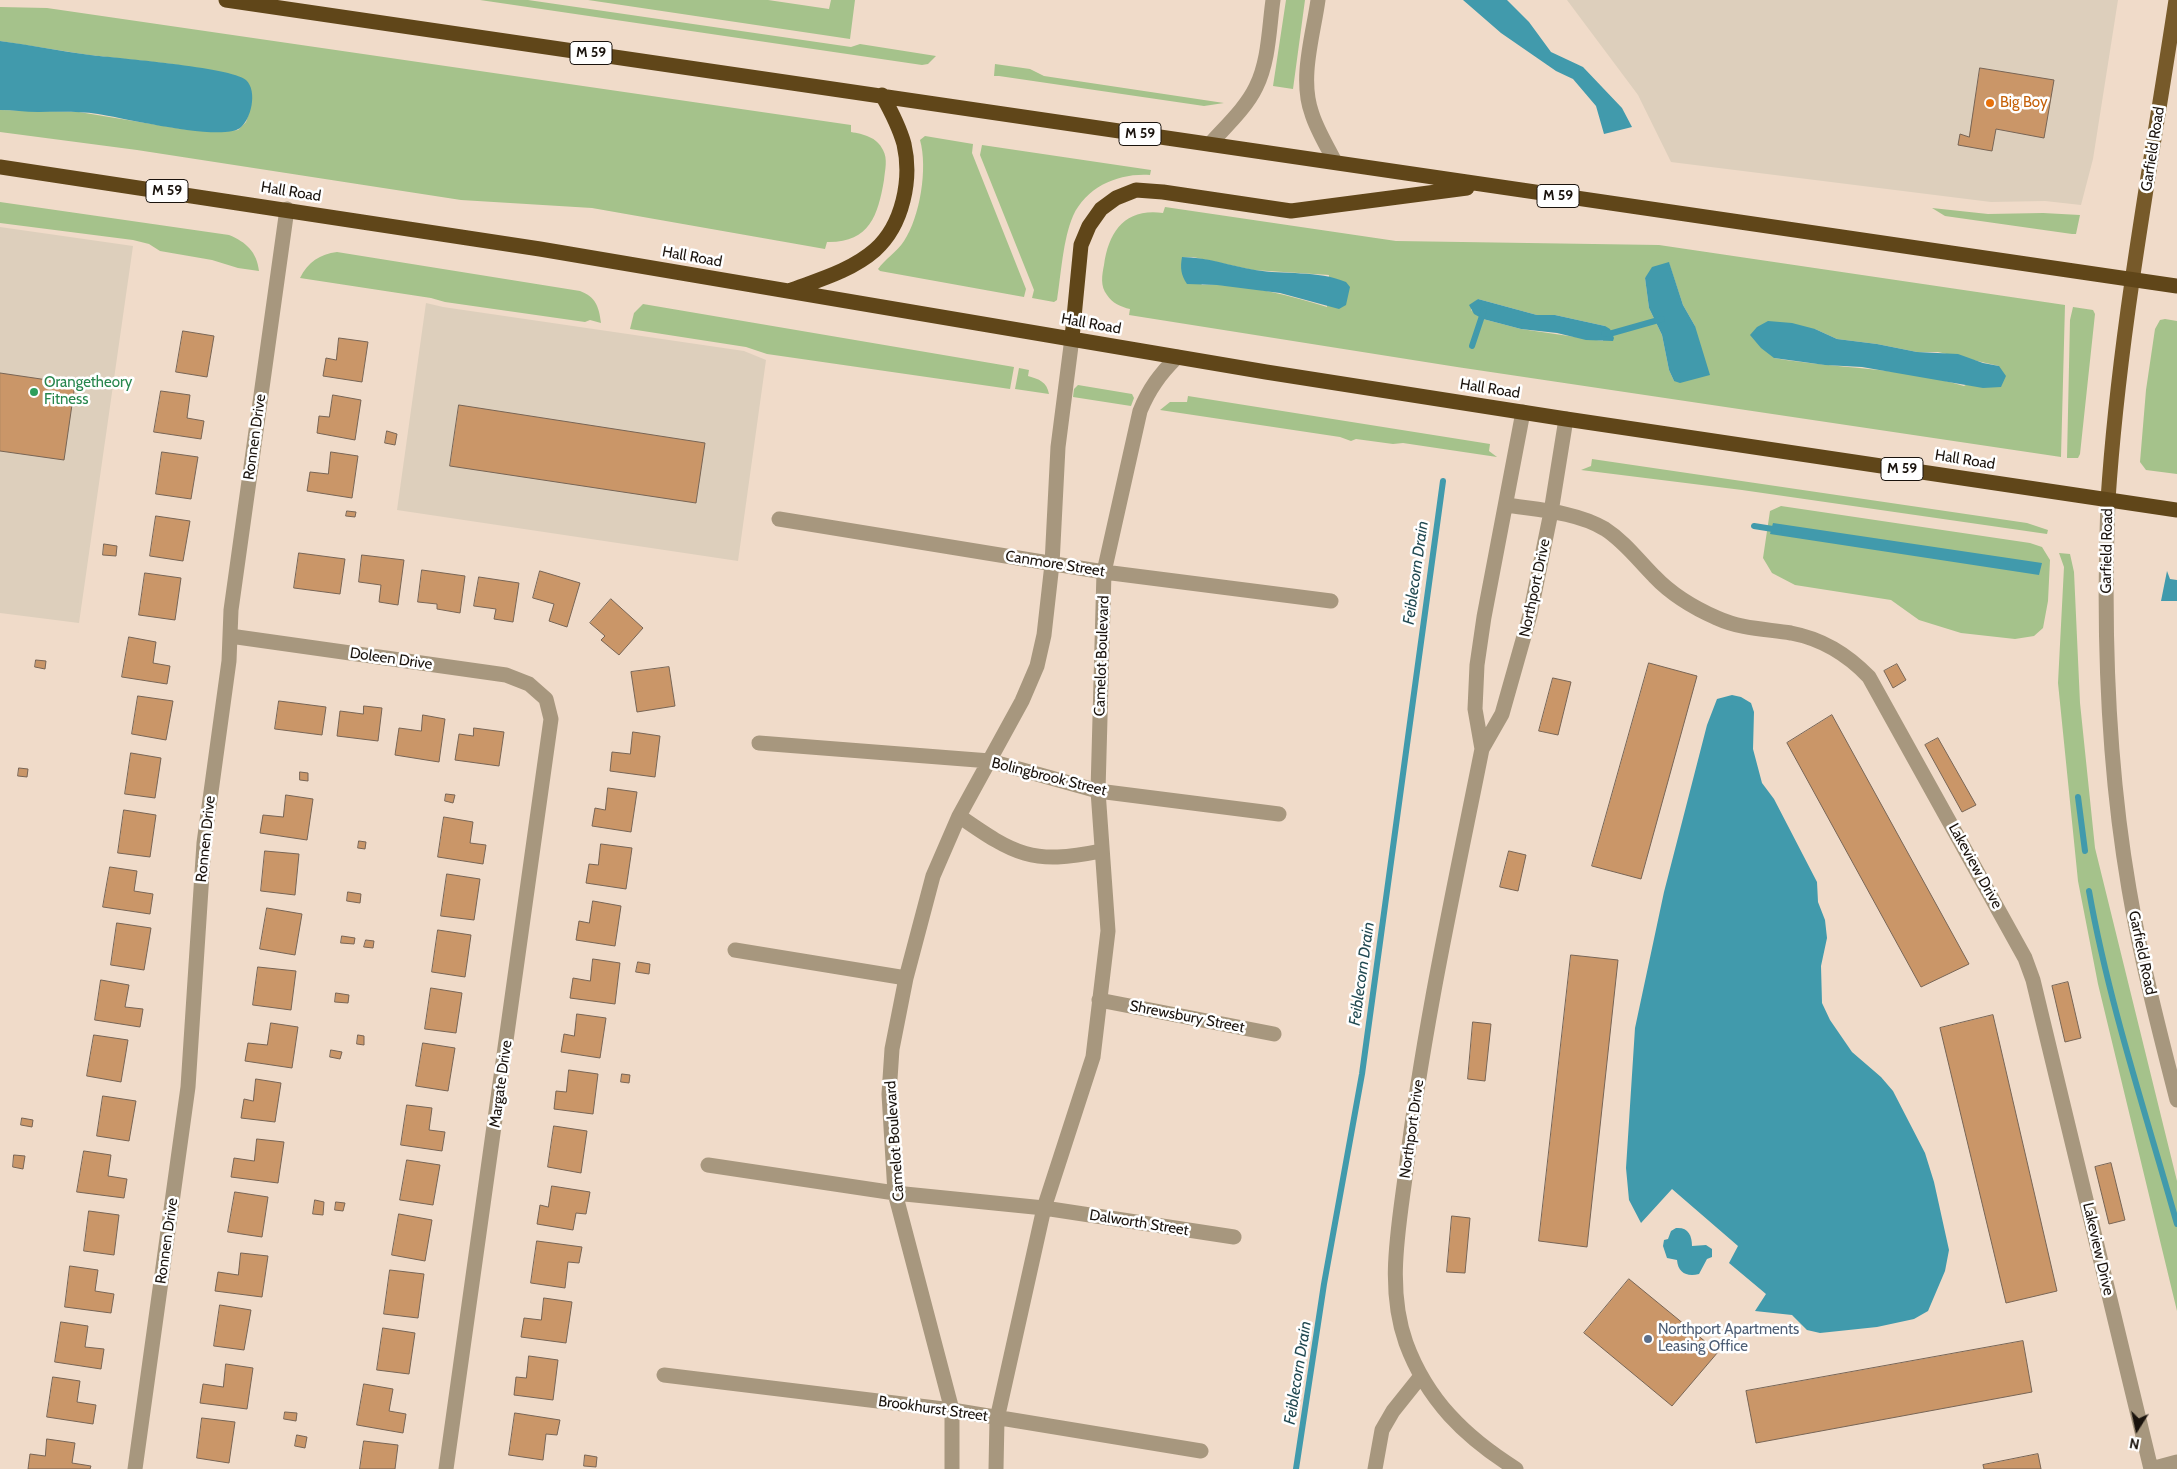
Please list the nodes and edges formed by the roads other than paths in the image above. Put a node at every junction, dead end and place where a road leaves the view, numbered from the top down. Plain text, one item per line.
1 (226, 0) edge
2 (1273, 0) edge
3 (1318, 0) edge
4 (2176, 0) edge
5 (882, 95) junction
6 (1210, 144) junction
7 (1335, 162) junction
8 (0, 167) edge
9 (1483, 186) junction
10 (287, 209) junction
11 (2132, 280) junction
12 (2177, 286) edge
13 (789, 291) junction
14 (1072, 338) junction
15 (1177, 357) junction
16 (1524, 412) junction
17 (1566, 419) junction
18 (2108, 500) junction
19 (1506, 505) junction
20 (2177, 510) edge
21 (1551, 512) junction
22 (779, 519) dead end
23 (1052, 564) junction
24 (1104, 572) junction
25 (1331, 601) dead end
26 (230, 636) junction
27 (546, 698) joint
28 (759, 743) dead end
29 (1482, 749) junction
30 (990, 761) junction
31 (1098, 791) junction
32 (1279, 814) dead end
33 (958, 816) junction
34 (1101, 851) junction
35 (735, 950) dead end
36 (906, 978) junction
37 (1099, 1000) junction
38 (1274, 1034) dead end
39 (2177, 1100) edge
40 (708, 1165) dead end
41 (895, 1193) junction
42 (1044, 1208) junction
43 (1234, 1237) dead end
44 (664, 1375) dead end
45 (1421, 1376) junction
46 (952, 1410) junction
47 (997, 1419) junction
48 (1201, 1451) dead end
49 (2177, 1462) edge
50 (135, 1469) edge
51 (446, 1469) edge
52 (952, 1469) edge
53 (996, 1469) edge
54 (1375, 1469) edge
55 (1516, 1469) edge
56 (2151, 1469) edge

1 - 5 highway, M 59
2 - 6 street
3 - 7 street
4 - 11 main road, Garfield Road
5 - 6 highway, M 59
5 - 13 highway
6 - 7 highway, M 59
7 - 9 highway, M 59
8 - 10 highway, Hall Road / M 59
9 - 11 highway, M 59
9 - 14 highway
10 - 13 highway, Hall Road / M 59
10 - 26 street, Ronnen Drive
11 - 12 highway, M 59
11 - 18 main road, Garfield Road
13 - 14 highway, Hall Road / M 59
14 - 15 highway, Hall Road / M 59
14 - 23 street, Camelot Boulevard
15 - 16 highway, Hall Road / M 59
15 - 24 street, Camelot Boulevard
16 - 17 highway, Hall Road / M 59
16 - 19 street, Northport Drive
17 - 18 highway, Hall Road / M 59
17 - 21 street, Northport Drive
18 - 20 highway, Hall Road / M 59
18 - 39 street, Garfield Road
19 - 21 street, Lakeview Drive
19 - 29 street, Northport Drive
21 - 29 street, Northport Drive
21 - 56 street, Lakeview Drive
22 - 23 street, Canmore Street
23 - 24 street, Canmore Street
23 - 30 street, Camelot Boulevard
24 - 25 street, Canmore Street
24 - 31 street, Camelot Boulevard
26 - 27 street, Doleen Drive
26 - 50 street, Ronnen Drive
27 - 51 street, Margate Drive
28 - 30 street, Bolingbrook Street
29 - 45 street, Northport Drive
30 - 31 street, Bolingbrook Street
30 - 33 street, Camelot Boulevard
31 - 32 street, Bolingbrook Street
31 - 34 street, Camelot Boulevard
33 - 34 street
33 - 36 street, Camelot Boulevard
34 - 37 street, Camelot Boulevard
35 - 36 street
36 - 41 street, Camelot Boulevard
37 - 38 street, Shrewsbury Street
37 - 42 street, Camelot Boulevard
40 - 41 street
41 - 42 street
41 - 46 street, Camelot Boulevard
42 - 43 street, Dalworth Street
42 - 47 street, Camelot Boulevard
44 - 46 street, Brookhurst Street
45 - 54 street
45 - 55 street, Northport Drive
46 - 47 street, Brookhurst Street
46 - 52 street, Camelot Boulevard
47 - 48 street, Brookhurst Street
47 - 53 street, Camelot Boulevard
49 - 56 street

